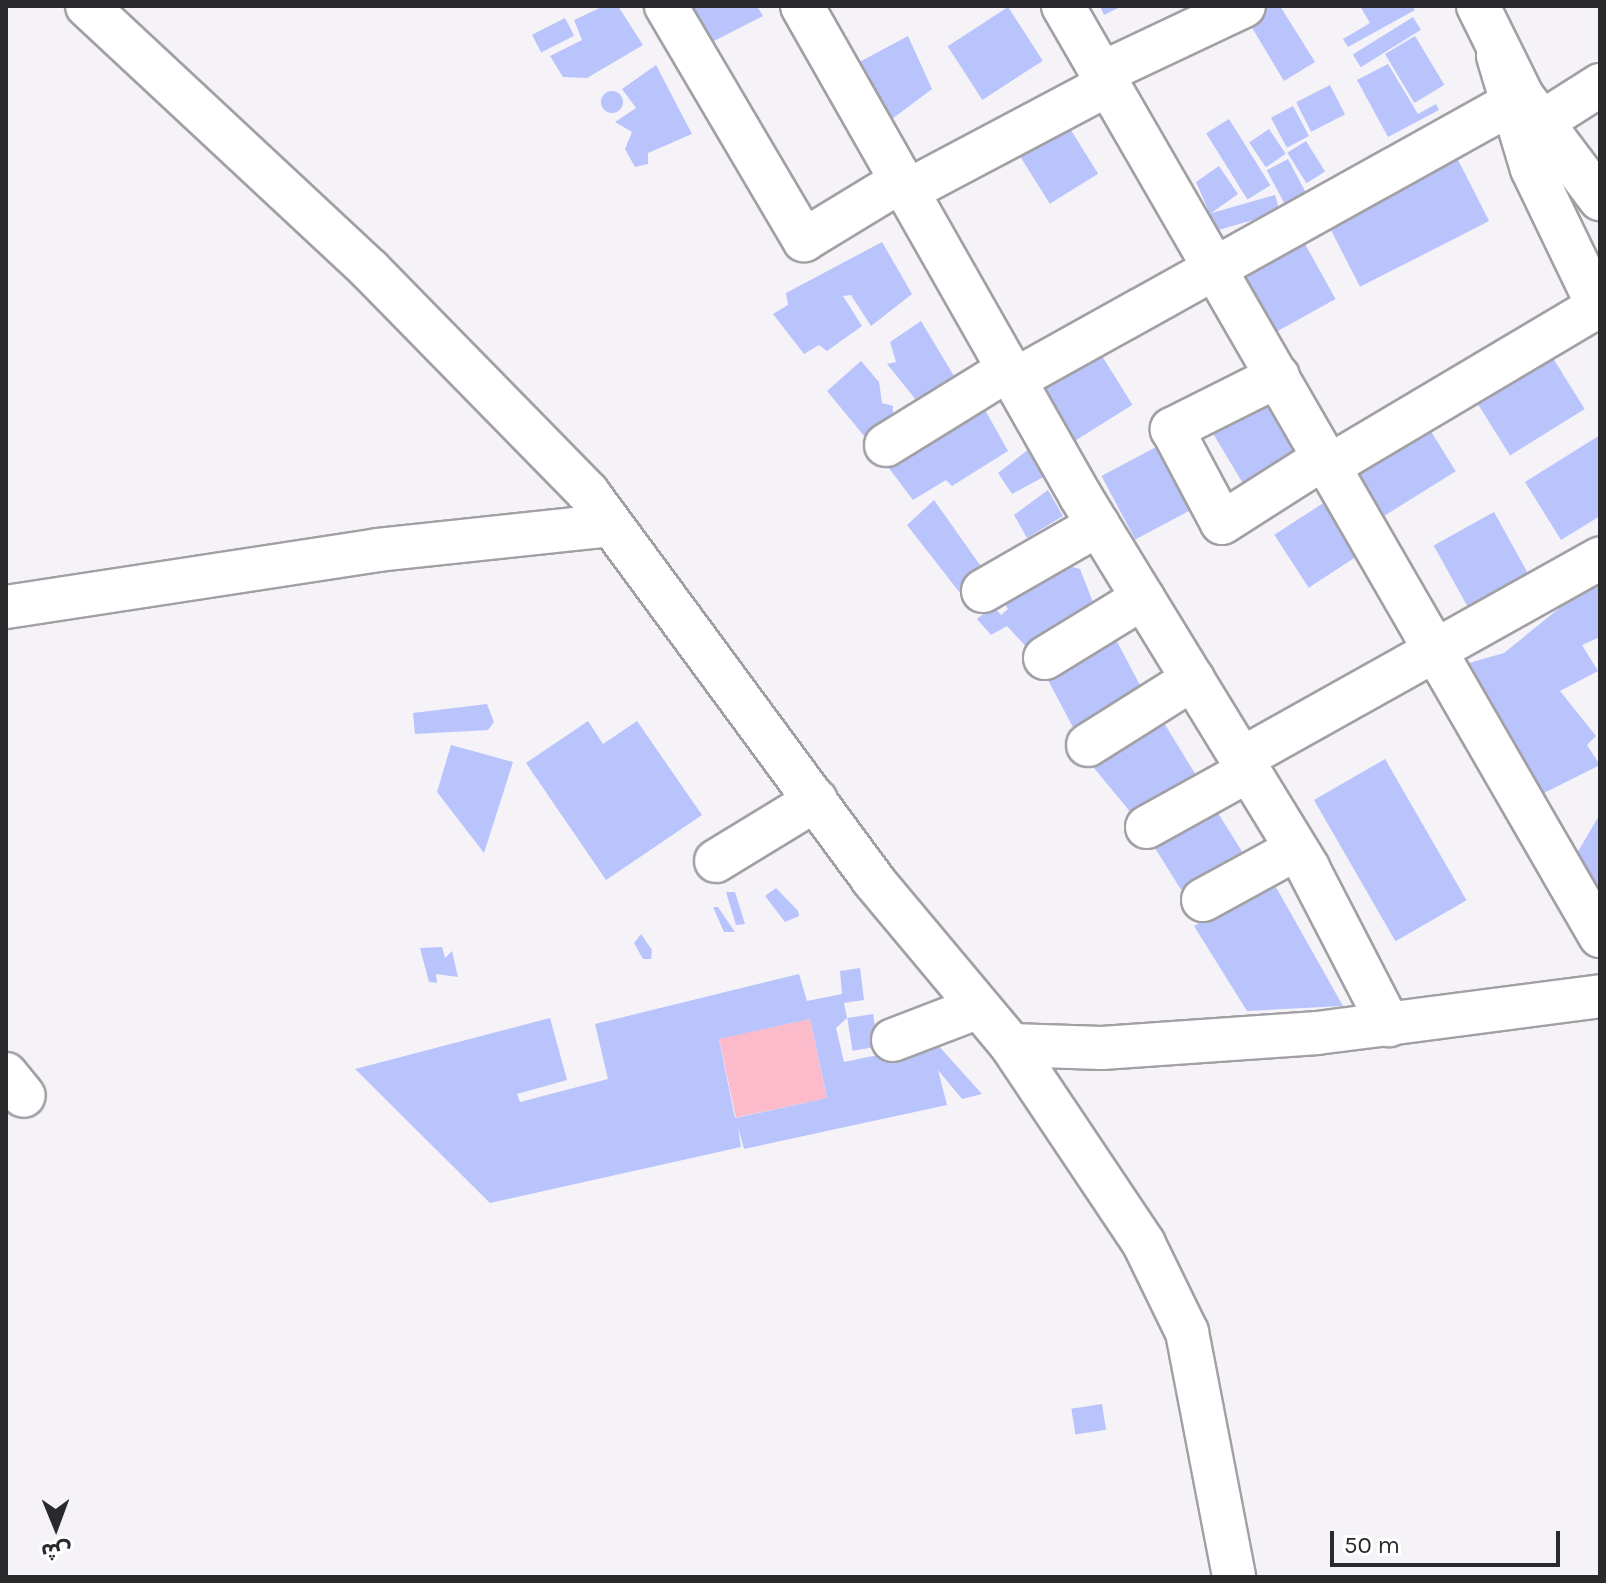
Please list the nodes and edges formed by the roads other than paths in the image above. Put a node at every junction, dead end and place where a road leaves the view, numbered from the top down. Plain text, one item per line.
1 (87, 6) edge
2 (666, 6) edge
3 (802, 6) edge
4 (1063, 6) edge
5 (1244, 6) edge
6 (1478, 6) edge
7 (1106, 79) junction
8 (1600, 85) edge
9 (1525, 108) junction
10 (904, 186) junction
11 (1600, 199) edge
12 (1216, 268) junction
13 (1599, 308) edge
14 (1012, 374) junction
15 (1278, 376) junction
16 (886, 445) dead end
17 (1327, 462) junction
18 (611, 525) junction
19 (1098, 525) junction
20 (1600, 558) edge
21 (983, 591) dead end
22 (1143, 598) junction
23 (6, 607) edge
24 (1435, 651) junction
25 (1045, 658) dead end
26 (1193, 679) junction
27 (1088, 745) dead end
28 (1245, 765) junction
29 (816, 800) junction
30 (1147, 827) dead end
31 (1296, 849) junction
32 (716, 861) dead end
33 (1203, 900) dead end
34 (1600, 936) edge
35 (1600, 996) edge
36 (974, 1009) junction
37 (1389, 1025) junction
38 (893, 1040) dead end
39 (1011, 1045) junction
40 (1234, 1577) edge

1 - 18 street
2 - 10 street
3 - 10 street
4 - 7 street
5 - 7 street
6 - 9 street
7 - 10 street
7 - 12 street
8 - 9 street
9 - 11 street
9 - 12 street
9 - 13 street
10 - 14 street
12 - 14 street
12 - 15 street
13 - 17 street
14 - 16 street
14 - 19 street
15 - 17 street
15 - 17 street
17 - 24 street
18 - 23 street
18 - 29 street
19 - 21 street
19 - 22 street
20 - 24 street
22 - 25 street
22 - 26 street
24 - 28 street
24 - 34 street
26 - 27 street
26 - 28 street
28 - 30 street
28 - 31 street
29 - 32 street
29 - 36 street
31 - 33 street
31 - 37 street
35 - 37 street
36 - 38 street
36 - 39 street
37 - 39 street
39 - 40 street

